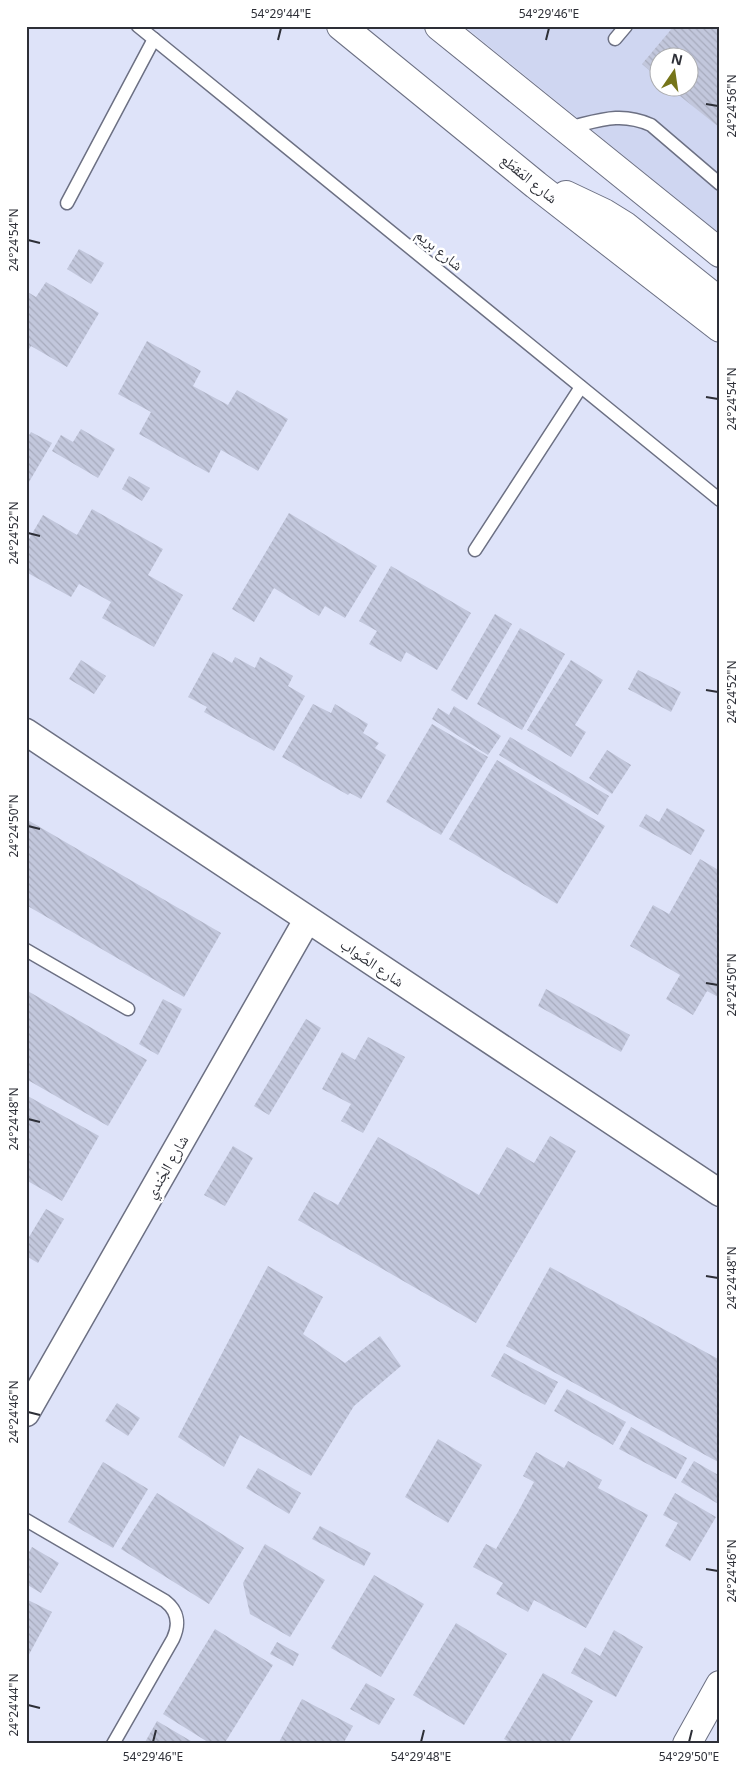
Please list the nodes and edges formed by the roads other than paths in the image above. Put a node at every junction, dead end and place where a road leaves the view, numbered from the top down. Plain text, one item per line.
1 (138, 26) edge
2 (341, 26) edge
3 (439, 26) edge
4 (626, 26) edge
5 (154, 39) junction
6 (615, 39) dead end
7 (566, 128) junction
8 (720, 184) edge
9 (536, 185) junction
10 (67, 202) dead end
11 (720, 254) edge
12 (720, 302) edge
13 (720, 328) edge
14 (581, 386) junction
15 (720, 500) edge
16 (475, 550) dead end
17 (26, 732) edge
18 (308, 920) junction
19 (26, 950) edge
20 (128, 1009) dead end
21 (720, 1193) edge
22 (26, 1413) edge
23 (26, 1520) edge
24 (720, 1685) edge
25 (113, 1744) edge
26 (687, 1744) edge

1 - 5 lane, شارع بريم
2 - 9 street, شارع المَقطَع
3 - 7 street
4 - 6 lane
5 - 10 lane
5 - 14 lane, شارع بريم
7 - 8 lane
7 - 11 street
9 - 12 street
9 - 13 street, شارع المَقطَع
14 - 15 lane, شارع بريم
14 - 16 lane
17 - 18 street, شارع الصَّواب
18 - 21 street, شارع الصَّواب
18 - 22 street, شارع الجُندي
19 - 20 lane
23 - 25 lane
24 - 26 street

